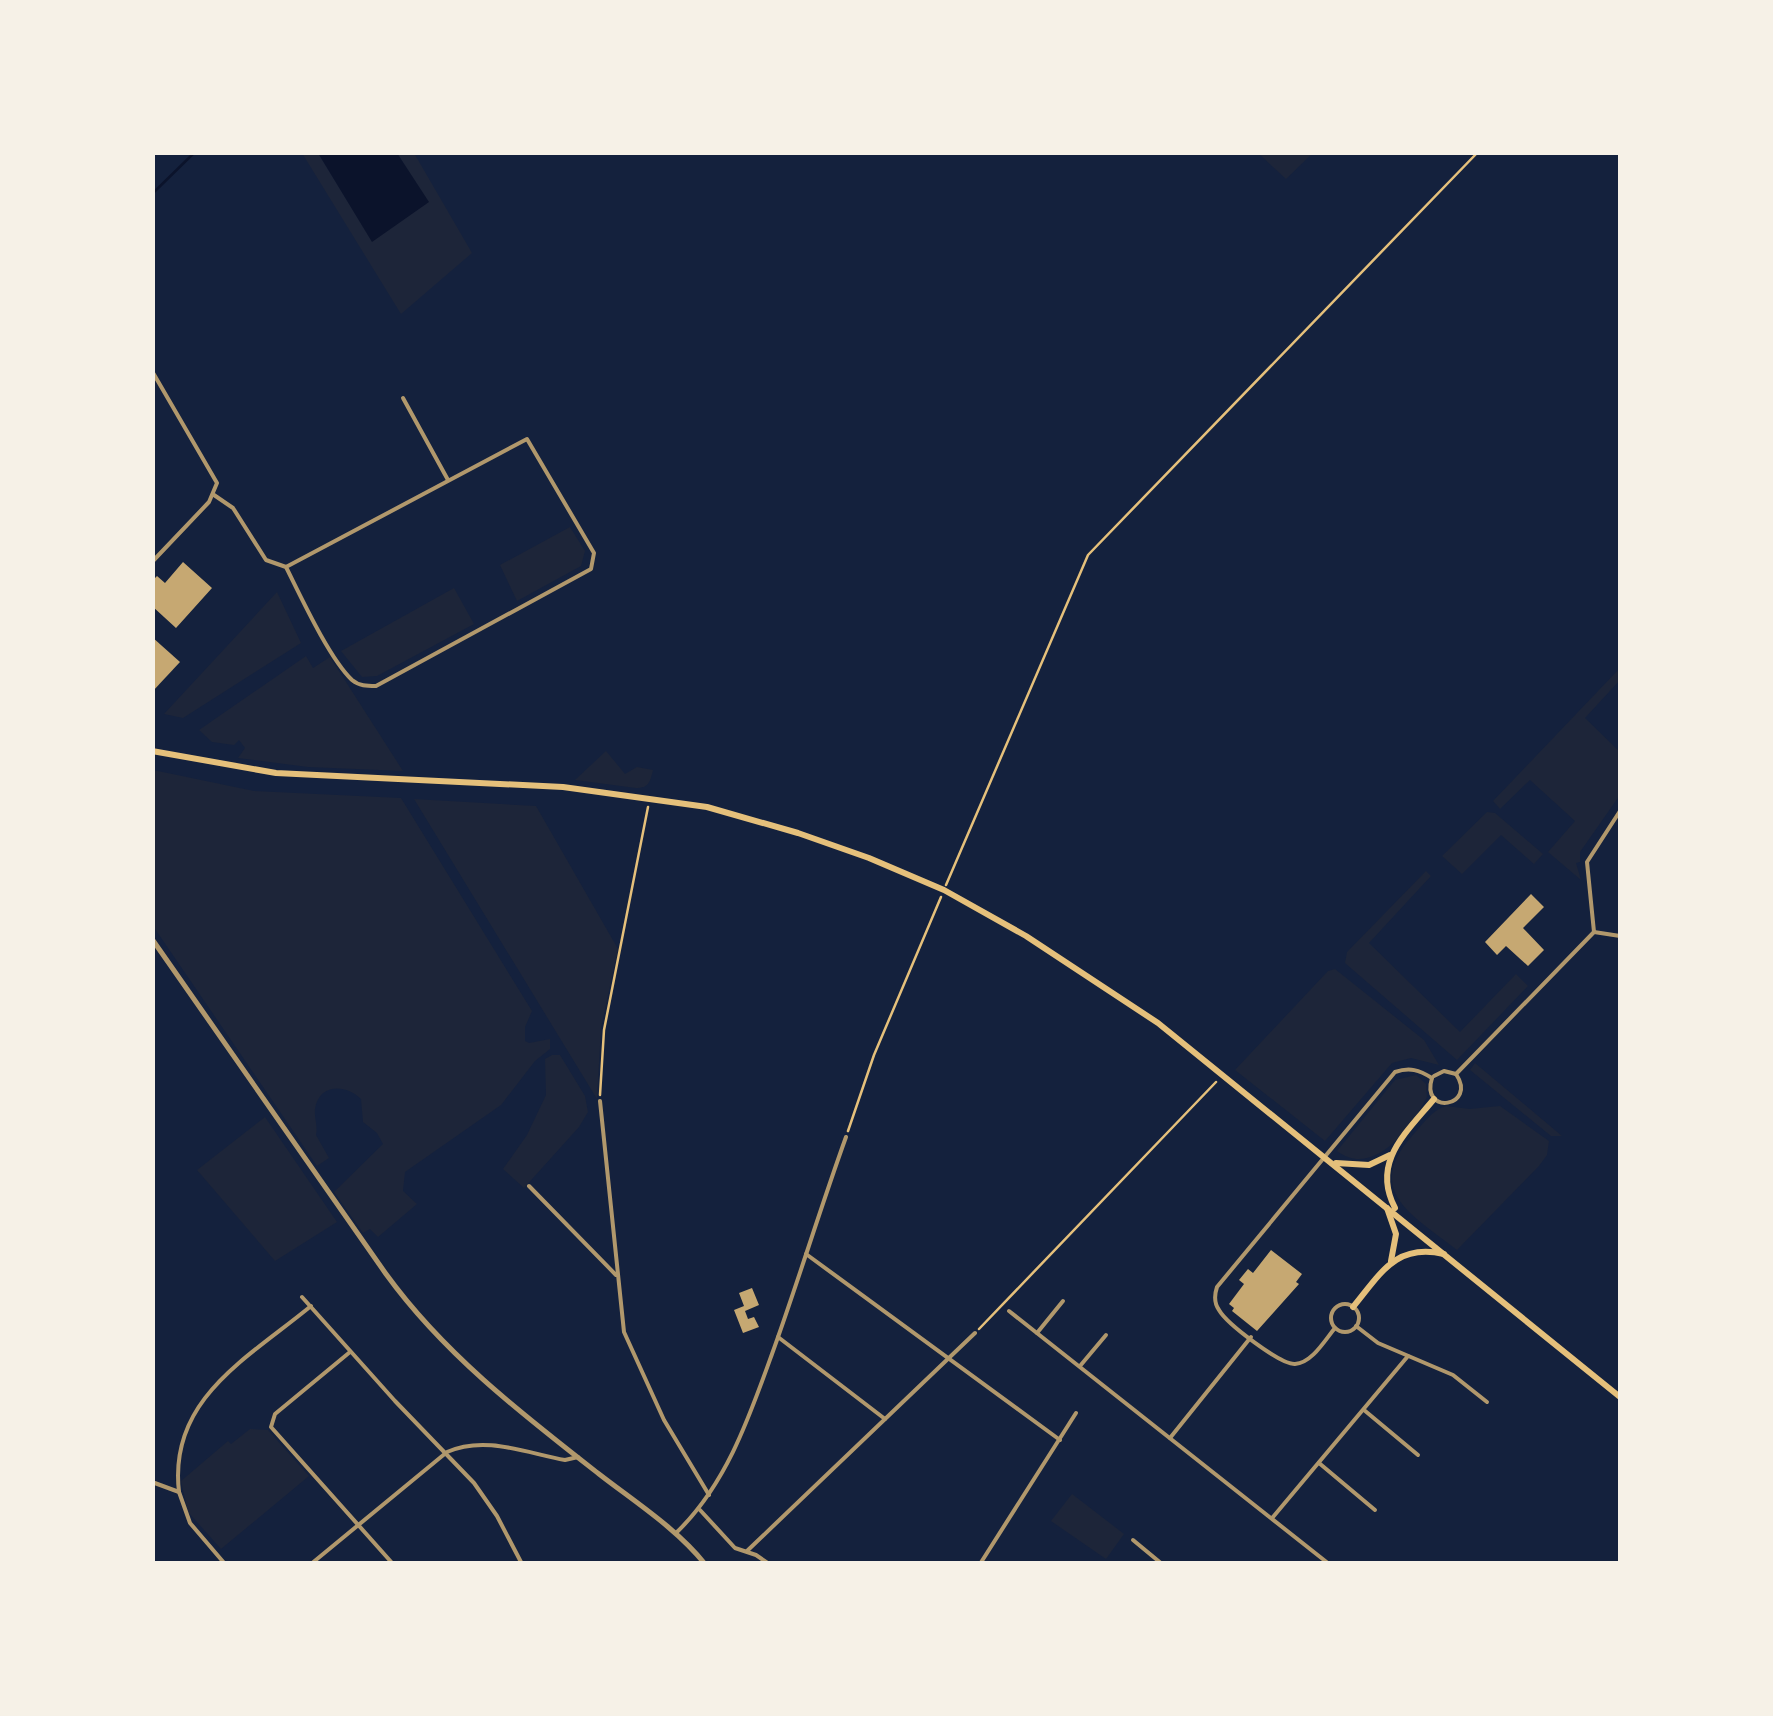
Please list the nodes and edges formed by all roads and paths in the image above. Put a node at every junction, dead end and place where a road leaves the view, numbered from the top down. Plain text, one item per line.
1 (1478, 152) edge
2 (152, 372) edge
3 (403, 398) dead end
4 (448, 480) junction
5 (214, 495) junction
6 (152, 562) edge
7 (286, 567) junction
8 (152, 751) edge
9 (648, 810) dead end
10 (1620, 810) edge
11 (944, 890) junction
12 (1594, 932) junction
13 (1620, 936) edge
14 (152, 939) edge
15 (1224, 1074) junction
16 (1456, 1074) junction
17 (1432, 1078) junction
18 (1434, 1099) junction
19 (600, 1101) joint
20 (846, 1137) joint
21 (1392, 1154) junction
22 (1332, 1162) junction
23 (529, 1186) dead end
24 (1383, 1203) junction
25 (1401, 1217) junction
26 (806, 1254) junction
27 (1446, 1254) junction
28 (1391, 1261) junction
29 (616, 1275) junction
30 (302, 1297) dead end
31 (1063, 1301) dead end
32 (311, 1306) junction
33 (1354, 1307) junction
34 (1009, 1311) dead end
35 (1356, 1326) junction
36 (1336, 1328) junction
37 (1037, 1333) junction
38 (975, 1334) joint
39 (1106, 1335) dead end
40 (778, 1337) junction
41 (1250, 1337) junction
42 (350, 1352) junction
43 (1408, 1356) junction
44 (949, 1361) junction
45 (1080, 1366) junction
46 (1620, 1397) edge
47 (1488, 1402) dead end
48 (1364, 1410) junction
49 (1076, 1413) dead end
50 (885, 1419) junction
51 (1170, 1438) junction
52 (1060, 1440) junction
53 (446, 1452) junction
54 (1418, 1454) dead end
55 (578, 1457) junction
56 (1319, 1463) junction
57 (152, 1482) edge
58 (178, 1492) junction
59 (708, 1495) junction
60 (700, 1510) junction
61 (1375, 1510) dead end
62 (1272, 1518) junction
63 (358, 1525) junction
64 (675, 1534) junction
65 (1133, 1540) dead end
66 (747, 1551) junction
67 (225, 1564) edge
68 (311, 1564) edge
69 (393, 1564) edge
70 (522, 1564) edge
71 (705, 1564) edge
72 (769, 1564) edge
73 (980, 1564) edge
74 (1162, 1564) edge
75 (1329, 1564) edge

1 - 11 path
2 - 5 street
3 - 4 street
4 - 7 street
4 - 7 street
5 - 6 street
5 - 7 street
8 - 11 main road
9 - 19 path
10 - 12 street
11 - 15 main road
11 - 20 path
12 - 13 street
12 - 16 street
14 - 55 street
15 - 22 main road
15 - 38 path
16 - 17 street
16 - 18 street
17 - 18 street
17 - 41 street
18 - 21 main road
19 - 29 street
20 - 26 street
21 - 22 main road
21 - 25 main road
22 - 24 main road
23 - 29 street
24 - 25 main road
24 - 28 main road
25 - 27 main road
26 - 40 street
26 - 44 street
27 - 28 main road
27 - 46 main road
28 - 33 main road
29 - 59 street
30 - 32 street
31 - 37 street
32 - 42 street
32 - 58 street
33 - 35 street
33 - 36 street
34 - 37 street
35 - 36 street
35 - 43 street
36 - 41 street
37 - 45 street
38 - 44 street
39 - 45 street
40 - 50 street
40 - 59 street
41 - 51 street
42 - 53 street
42 - 63 street
43 - 47 street
43 - 48 street
44 - 50 street
44 - 52 street
45 - 51 street
48 - 54 street
48 - 56 street
49 - 52 street
50 - 66 street
51 - 62 street
52 - 73 street
53 - 55 street
53 - 63 street
53 - 70 street
55 - 64 street
56 - 61 street
56 - 62 street
57 - 58 street
58 - 67 street
59 - 60 street
60 - 64 street
60 - 66 street
62 - 75 street
63 - 68 street
63 - 69 street
64 - 71 street
65 - 74 street
66 - 72 street

